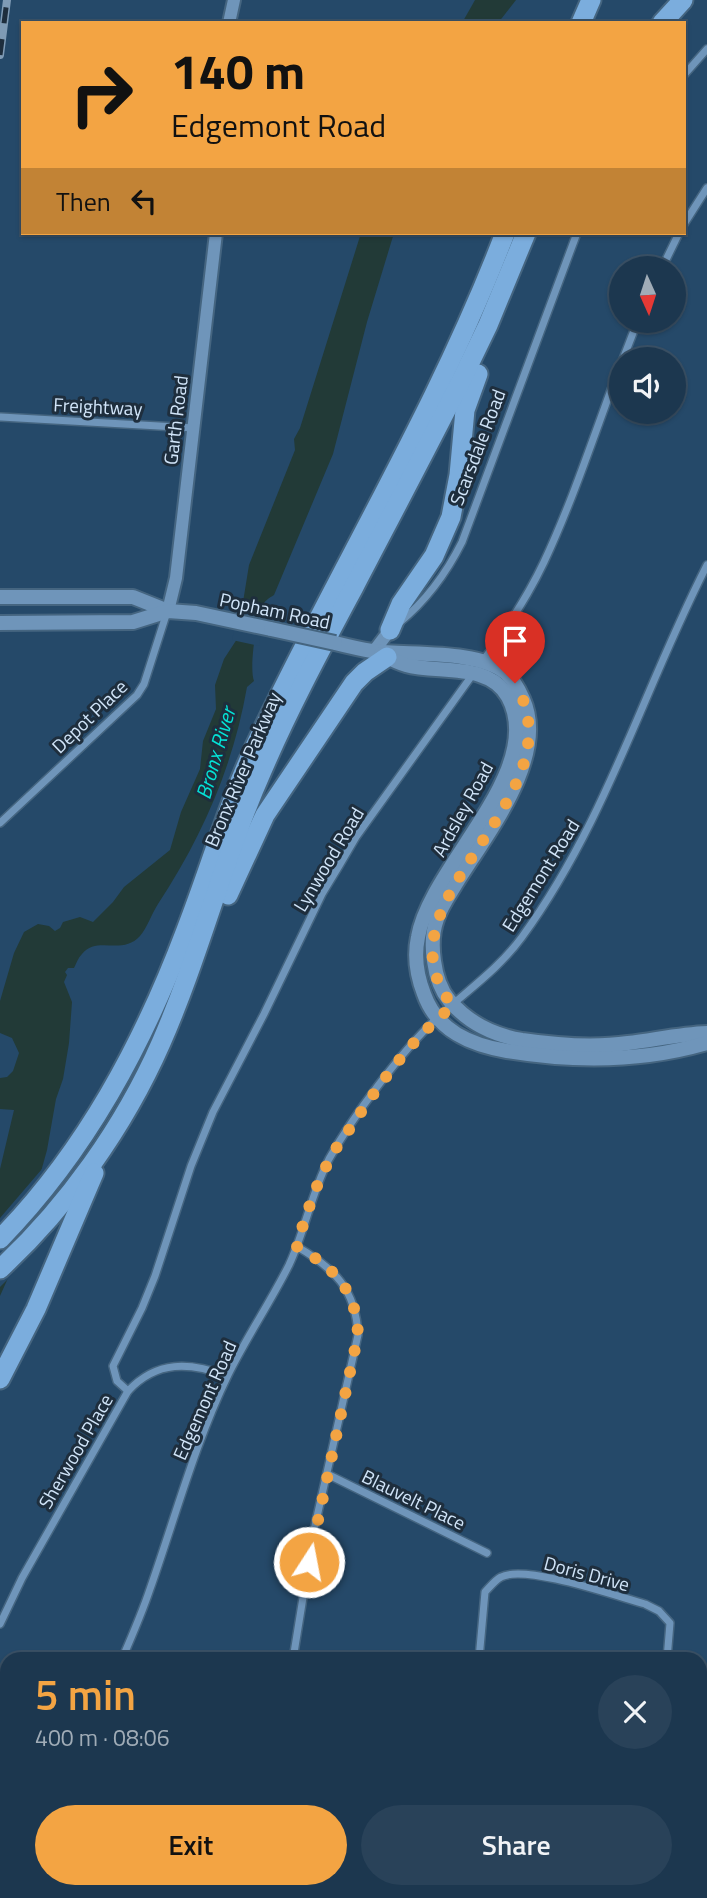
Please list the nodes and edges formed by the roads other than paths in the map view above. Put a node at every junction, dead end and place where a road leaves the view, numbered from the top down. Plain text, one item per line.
1 (234, 0) edge
2 (591, 0) edge
3 (683, 0) edge
4 (229, 21) edge
5 (582, 21) edge
6 (664, 21) edge
7 (707, 49) edge
8 (686, 73) edge
9 (707, 188) edge
10 (686, 221) edge
11 (216, 235) edge
12 (504, 235) edge
13 (525, 235) edge
14 (576, 235) edge
15 (678, 235) edge
16 (668, 256) edge
17 (511, 270) junction
18 (609, 396) edge
19 (1, 417) edge
20 (194, 428) junction
21 (707, 565) edge
22 (0, 597) edge
23 (168, 611) junction
24 (0, 623) edge
25 (390, 630) junction
26 (381, 654) junction
27 (483, 661) junction
28 (473, 674) junction
29 (0, 823) edge
30 (194, 957) junction
31 (453, 1006) junction
32 (436, 1019) junction
33 (707, 1033) edge
34 (707, 1043) edge
35 (103, 1147) junction
36 (0, 1239) edge
37 (296, 1246) junction
38 (0, 1269) edge
39 (227, 1376) junction
40 (0, 1379) edge
41 (128, 1391) junction
42 (327, 1474) junction
43 (486, 1553) dead end
44 (0, 1624) edge
45 (125, 1652) edge
46 (294, 1652) edge
47 (480, 1652) edge
48 (668, 1652) edge

1 - 4 street
2 - 5 highway
3 - 6 highway
7 - 8 street
9 - 10 street
11 - 20 street, Garth Road
12 - 36 highway, Bronx River Parkway
13 - 17 highway, Bronx River Parkway
14 - 25 street, Scarsdale Road
15 - 16 street
17 - 25 highway
17 - 30 highway, Bronx River Parkway
18 - 27 street, Lynwood Road
19 - 20 street, Freightway
20 - 23 street, Garth Road
21 - 31 street, Edgemont Road
22 - 23 main road, Popham Road
23 - 24 main road, Popham Road
23 - 26 main road, Popham Road, bridge
23 - 29 street, Depot Place
25 - 26 street, Scarsdale Road
26 - 27 main road, Ardsley Road
26 - 28 main road, Ardsley Road
26 - 30 highway
27 - 28 street, Lynwood Road
27 - 31 main road, Ardsley Road
28 - 32 main road, Ardsley Road
28 - 41 street, Lynwood Road
30 - 35 highway, Bronx River Parkway
31 - 32 street, Edgemont Road
31 - 33 main road, Ardsley Road
32 - 34 main road
32 - 37 street, Edgemont Road
35 - 38 highway, Bronx River Parkway
35 - 40 highway
37 - 39 street, Edgemont Road
37 - 42 street
39 - 41 street, Sherwood Place
39 - 45 street, Edgemont Road
41 - 44 street, Sherwood Place
42 - 43 street, Blauvelt Place
42 - 46 street
47 - 48 street, Doris Drive

